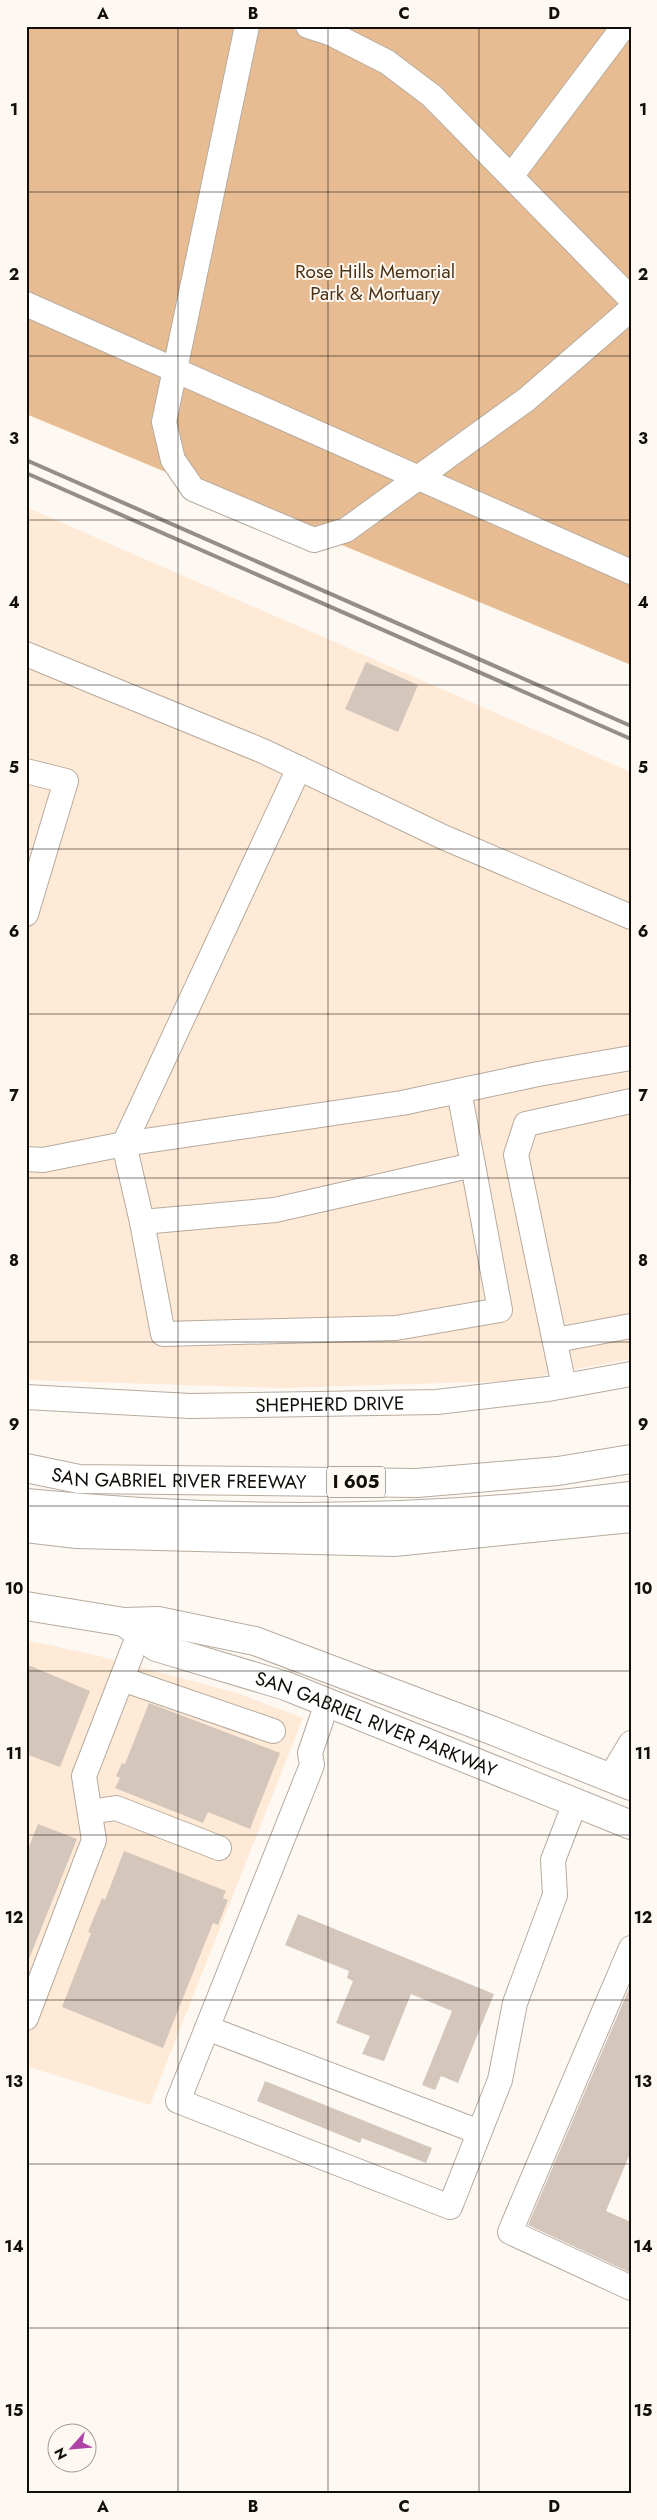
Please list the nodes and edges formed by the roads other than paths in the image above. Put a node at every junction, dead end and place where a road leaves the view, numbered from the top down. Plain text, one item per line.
1 (247, 26) edge
2 (308, 26) edge
3 (624, 26) edge
4 (512, 175) junction
5 (631, 299) edge
6 (26, 304) edge
7 (631, 309) edge
8 (176, 372) junction
9 (418, 478) junction
10 (631, 572) edge
11 (26, 654) edge
12 (299, 768) junction
13 (26, 771) edge
14 (26, 914) edge
15 (631, 917) edge
16 (631, 1058) edge
17 (459, 1091) junction
18 (631, 1100) edge
19 (124, 1144) junction
20 (26, 1158) edge
21 (473, 1166) junction
22 (142, 1222) junction
23 (631, 1326) edge
24 (556, 1340) junction
25 (631, 1374) edge
26 (564, 1386) junction
27 (26, 1397) edge
28 (631, 1460) edge
29 (26, 1464) edge
30 (26, 1468) edge
31 (79, 1478) junction
32 (631, 1488) edge
33 (26, 1492) edge
34 (631, 1496) edge
35 (26, 1503) edge
36 (631, 1518) edge
37 (26, 1528) edge
38 (26, 1606) edge
39 (131, 1628) junction
40 (122, 1679) junction
41 (327, 1703) junction
42 (273, 1731) dead end
43 (631, 1743) edge
44 (620, 1782) edge
45 (575, 1803) junction
46 (90, 1812) junction
47 (631, 1825) edge
48 (218, 1848) dead end
49 (631, 1948) edge
50 (26, 2018) edge
51 (207, 2028) junction
52 (479, 2132) junction
53 (631, 2288) edge

1 - 8 street
2 - 4 street
3 - 4 street
4 - 5 street
6 - 8 street
7 - 9 street
8 - 9 street
8 - 9 street
9 - 10 street
11 - 12 street
12 - 15 street
12 - 19 street
13 - 14 street
16 - 17 street
17 - 19 street
17 - 21 street
18 - 24 street
19 - 20 street
19 - 22 street
21 - 22 street
21 - 22 street
23 - 24 street
24 - 26 street
25 - 26 street, SHEPHERD DRIVE
26 - 27 street, SHEPHERD DRIVE
28 - 31 main road, SAN GABRIEL RIVER FREEWAY / I 605
29 - 31 main road
30 - 31 main road, SAN GABRIEL RIVER FREEWAY / I 605
32 - 33 main road
34 - 35 main road
36 - 37 main road
38 - 39 main road, SAN GABRIEL RIVER PARKWAY
39 - 40 street
39 - 41 main road, SAN GABRIEL RIVER PARKWAY
39 - 44 main road, SAN GABRIEL RIVER PARKWAY
40 - 42 street
40 - 46 street
41 - 45 main road, SAN GABRIEL RIVER PARKWAY
41 - 51 street
43 - 44 street
45 - 47 main road, SAN GABRIEL RIVER PARKWAY
45 - 52 street
46 - 48 street
46 - 50 street
49 - 53 street
51 - 52 street
51 - 52 street

